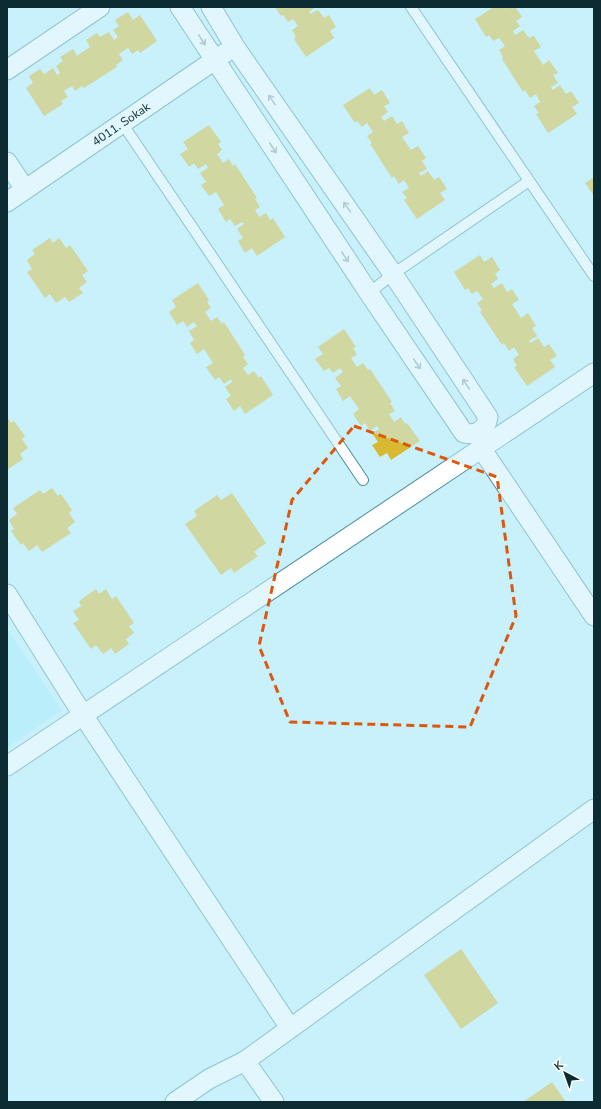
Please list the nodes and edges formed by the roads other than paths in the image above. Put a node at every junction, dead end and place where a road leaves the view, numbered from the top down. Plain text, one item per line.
1 (100, 7) edge
2 (180, 7) edge
3 (211, 7) edge
4 (411, 7) edge
5 (235, 47) junction
6 (215, 59) junction
7 (7, 70) edge
8 (122, 123) junction
9 (7, 162) edge
10 (529, 181) junction
11 (25, 189) junction
12 (7, 202) edge
13 (393, 274) junction
14 (594, 276) edge
15 (369, 293) junction
16 (594, 372) edge
17 (482, 448) junction
18 (363, 480) dead end
19 (7, 594) edge
20 (594, 616) edge
21 (83, 716) junction
22 (7, 766) edge
23 (594, 809) edge
24 (290, 1028) junction
25 (245, 1061) junction
26 (175, 1102) edge
27 (274, 1102) edge

1 - 7 street
2 -> 6 street
3 - 5 street
4 - 10 lane
5 - 6 street, 4011. Sokak
13 -> 5 street
6 - 8 street, 4011. Sokak
6 -> 15 street
8 - 11 street, 4011. Sokak
8 - 18 lane
9 - 11 street
10 - 13 lane
10 - 14 lane
11 - 12 street, 4011. Sokak
13 - 15 lane
15 -> 13 street
16 - 17 street
17 - 20 street
17 - 21 street
19 - 21 street
21 - 22 street
21 - 24 street
23 - 24 street
24 - 25 street
25 - 26 street
25 - 27 street

